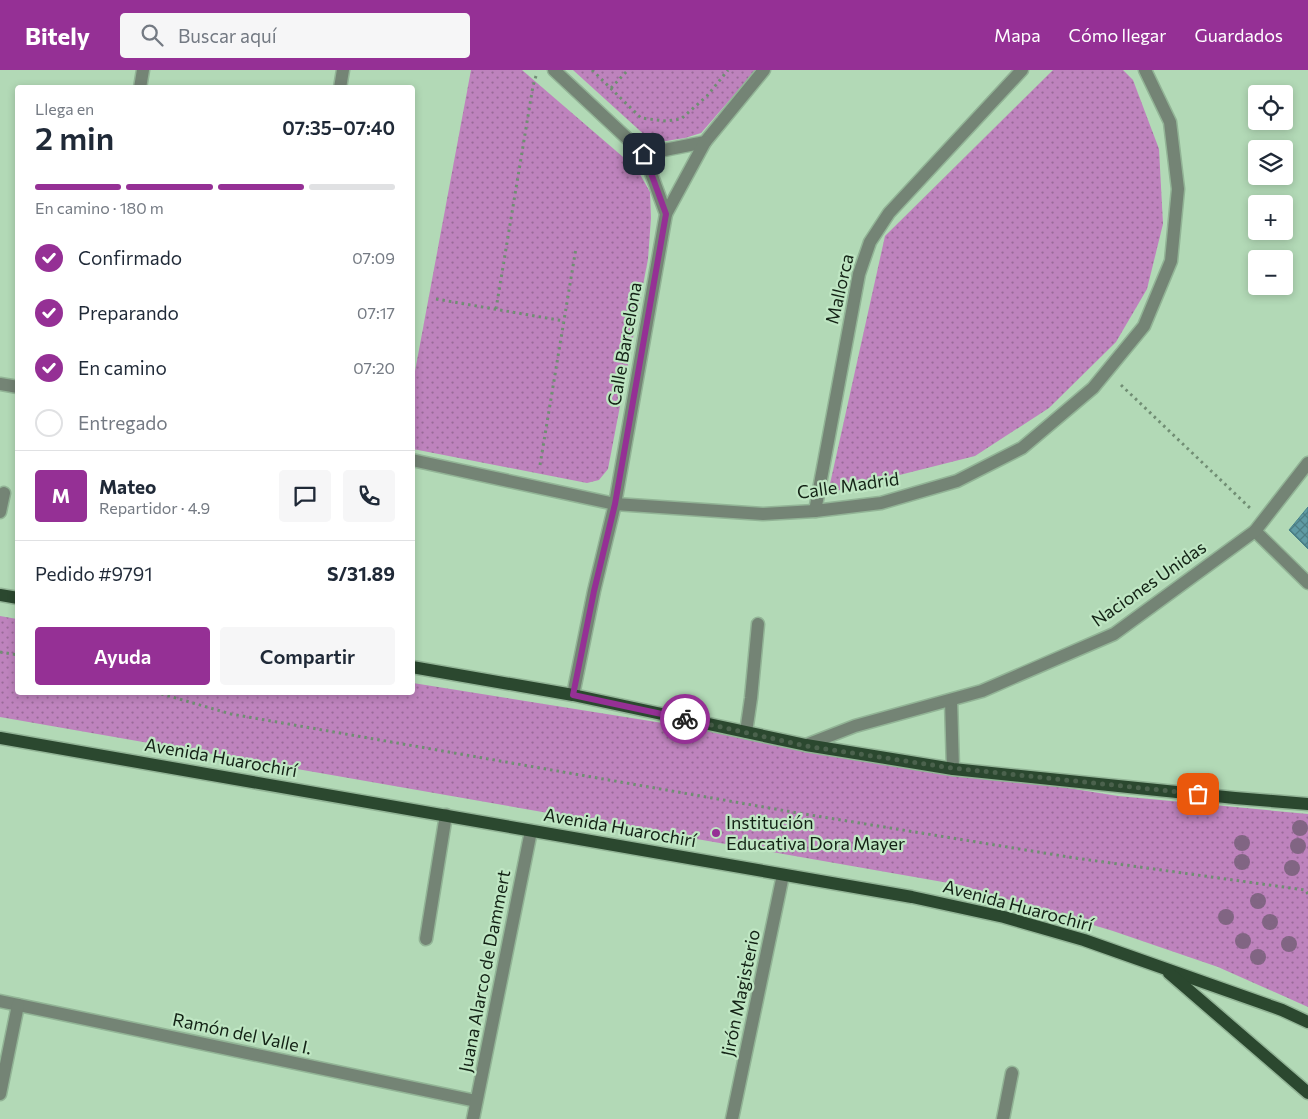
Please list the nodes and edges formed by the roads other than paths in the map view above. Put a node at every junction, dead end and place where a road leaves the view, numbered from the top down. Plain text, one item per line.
1 (143, 70) edge
2 (343, 70) edge
3 (554, 70) edge
4 (764, 70) edge
5 (1022, 70) edge
6 (1145, 70) edge
7 (140, 85) edge
8 (340, 85) edge
9 (705, 142) junction
10 (644, 154) junction
11 (666, 214) junction
12 (0, 384) edge
13 (15, 386) edge
14 (415, 461) edge
15 (1308, 463) edge
16 (4, 493) dead end
17 (615, 504) junction
18 (814, 511) junction
19 (0, 512) edge
20 (1254, 531) junction
21 (1308, 583) edge
22 (0, 595) edge
23 (15, 598) edge
24 (758, 624) dead end
25 (415, 668) edge
26 (573, 695) junction
27 (951, 700) junction
28 (746, 732) junction
29 (0, 738) edge
30 (806, 746) junction
31 (952, 768) junction
32 (1308, 804) edge
33 (446, 815) junction
34 (531, 830) junction
35 (783, 874) junction
36 (426, 939) dead end
37 (1163, 968) junction
38 (0, 1001) edge
39 (18, 1005) junction
40 (1308, 1022) edge
41 (1012, 1073) dead end
42 (1308, 1093) edge
43 (0, 1094) edge
44 (476, 1101) junction
45 (473, 1119) edge
46 (733, 1119) edge
47 (1003, 1119) edge

1 - 7 street
2 - 8 street
3 - 10 street
4 - 9 street
5 - 18 street, Mallorca
6 - 18 street, Calle Madrid
9 - 10 street
9 - 11 street
10 - 11 street
11 - 17 street, Calle Barcelona
12 - 13 street
14 - 17 street, Calle Madrid
15 - 20 street, Naciones Unidas
16 - 19 street
17 - 18 street, Calle Madrid
17 - 26 street, Calle Barcelona
20 - 21 street
20 - 27 street, Naciones Unidas
22 - 23 main road
24 - 28 street
25 - 26 main road
26 - 28 main road
27 - 30 street, Naciones Unidas
27 - 31 street
28 - 30 main road
29 - 33 main road, Avenida Huarochirí
30 - 31 main road
31 - 32 main road
33 - 34 main road, Avenida Huarochirí
33 - 36 street
34 - 35 main road, Avenida Huarochirí
34 - 44 street, Juana Alarco de Dammert
35 - 37 main road, Avenida Huarochirí
35 - 46 street, Jirón Magisterio
37 - 40 main road, Avenida Huarochirí
37 - 42 main road
38 - 39 street, Ramón del Valle I.
39 - 43 street
39 - 44 street, Ramón del Valle I.
41 - 47 street
44 - 45 street, Juana Alarco de Dammert

